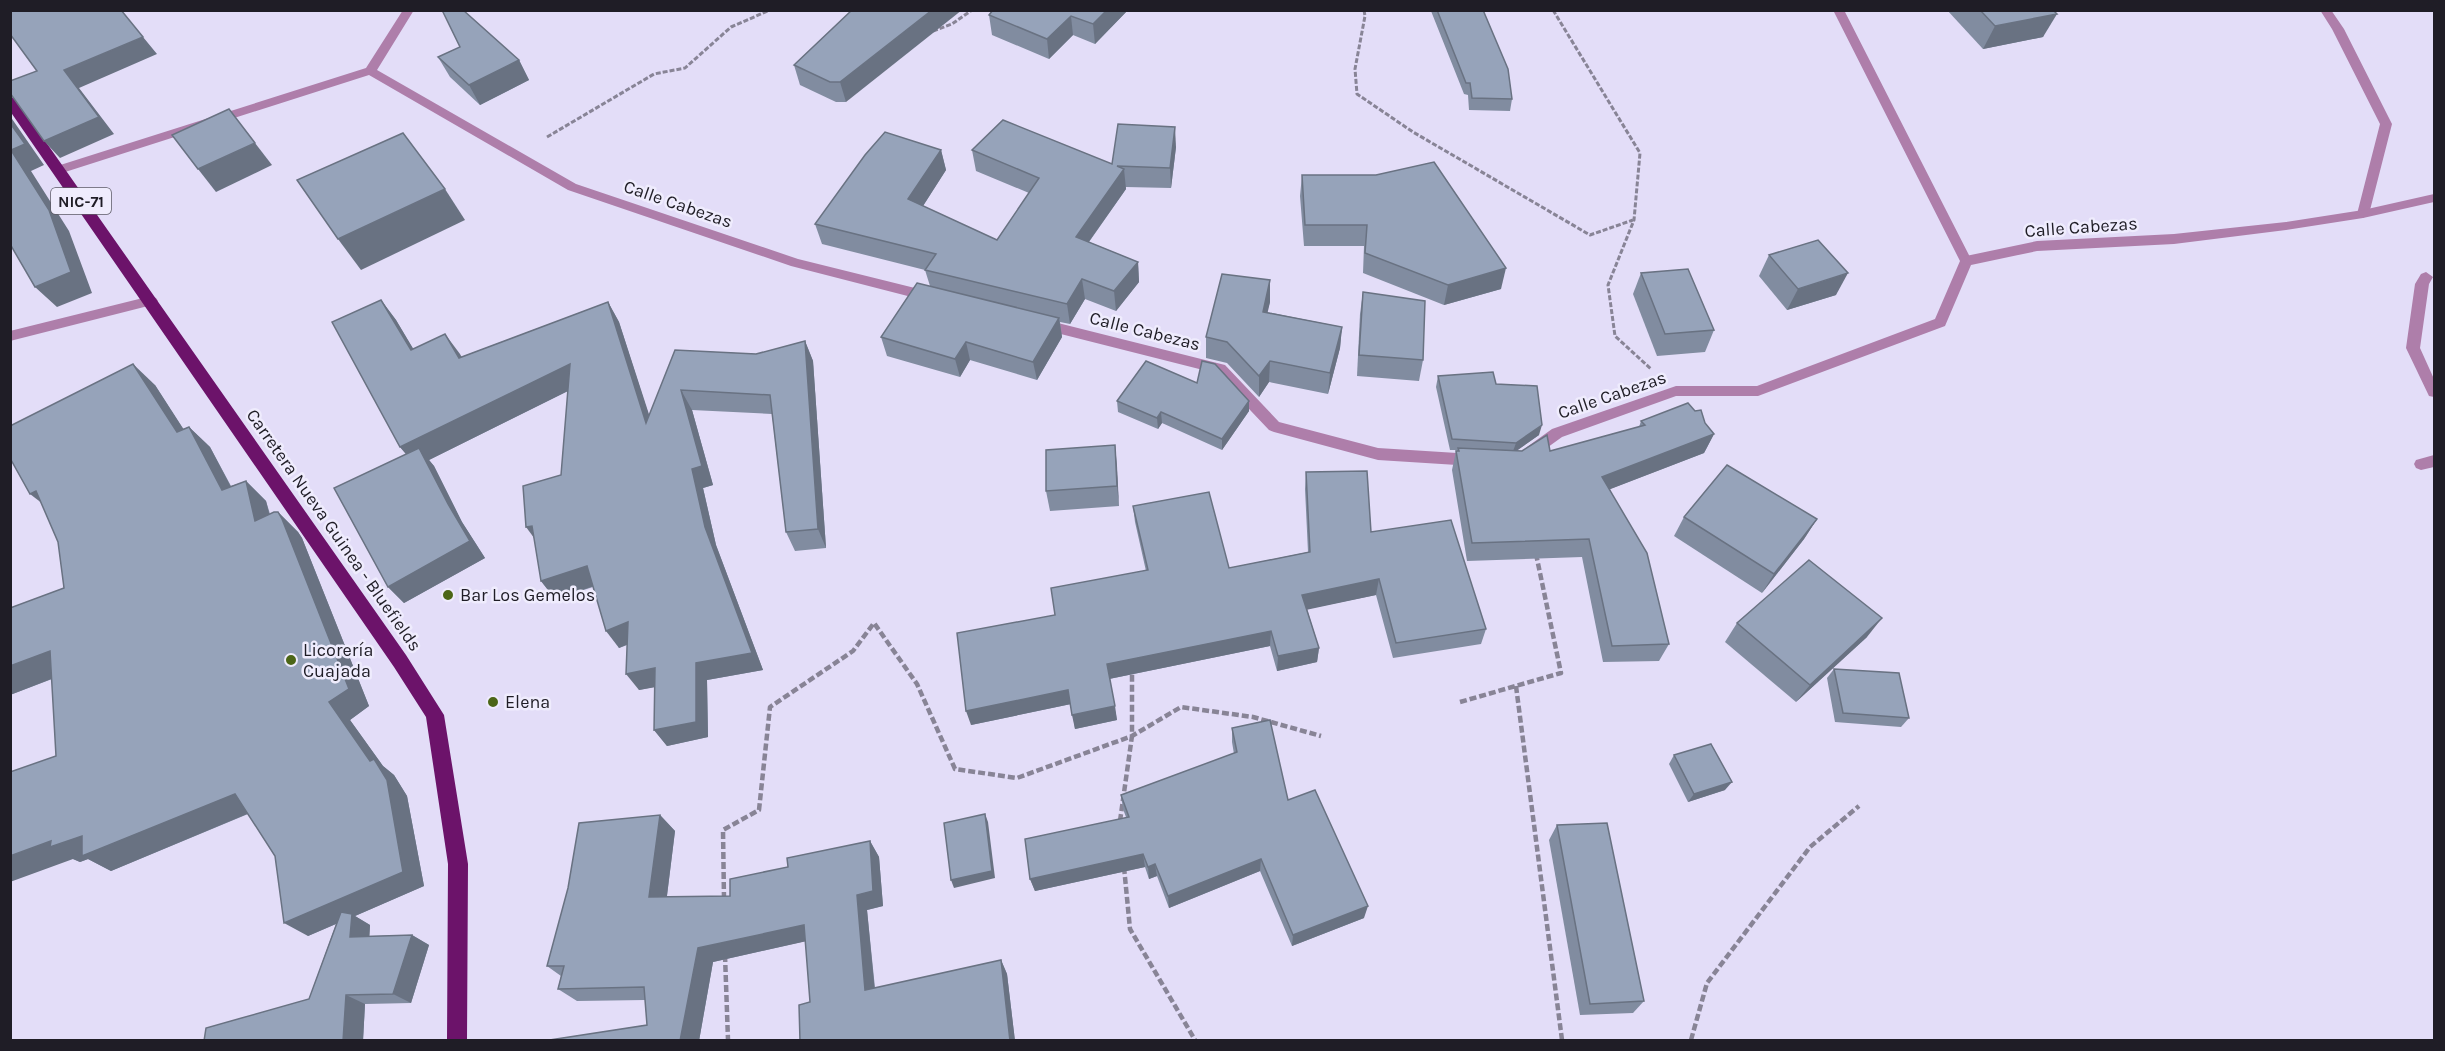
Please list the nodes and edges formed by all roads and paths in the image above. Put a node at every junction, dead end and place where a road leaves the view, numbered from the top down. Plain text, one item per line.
1 (409, 10) edge
2 (770, 10) edge
3 (972, 10) edge
4 (1364, 10) edge
5 (1553, 10) edge
6 (1838, 10) edge
7 (2325, 10) edge
8 (932, 32) edge
9 (370, 71) junction
10 (10, 101) edge
11 (515, 156) junction
12 (58, 170) junction
13 (2434, 198) edge
14 (2363, 214) junction
15 (1634, 220) junction
16 (1966, 261) junction
17 (2426, 277) dead end
18 (942, 300) edge
19 (151, 301) junction
20 (1023, 320) edge
21 (10, 336) edge
22 (1676, 391) junction
23 (2434, 392) edge
24 (1524, 456) edge
25 (1482, 460) edge
26 (1534, 544) edge
27 (400, 661) junction
28 (1132, 666) edge
29 (344, 679) edge
30 (1516, 686) junction
31 (1460, 702) dead end
32 (1132, 736) junction
33 (1322, 736) dead end
34 (1859, 806) dead end
35 (1119, 826) edge
36 (1123, 860) edge
37 (724, 901) edge
38 (725, 949) edge
39 (457, 1041) edge
40 (728, 1041) edge
41 (1194, 1041) edge
42 (1562, 1041) edge
43 (1691, 1041) edge

1 - 9 street
2 - 11 path
3 - 8 path
4 - 15 path
5 - 15 path
6 - 16 street
7 - 14 street
9 - 11 street, Calle Cabezas
9 - 12 street
10 - 12 highway, Carretera Nueva Guinea - Bluefields / NIC-71
11 - 18 street, Calle Cabezas
12 - 19 highway, Carretera Nueva Guinea - Bluefields / NIC-71
13 - 14 street, Calle Cabezas
14 - 16 street, Calle Cabezas
15 - 22 path
16 - 22 street, Calle Cabezas
17 - 23 street
19 - 21 street
19 - 27 highway, Carretera Nueva Guinea - Bluefields / NIC-71
20 - 25 street, Calle Cabezas
22 - 24 street, Calle Cabezas
26 - 30 path
27 - 29 path
27 - 39 highway, Carretera Nueva Guinea - Bluefields / NIC-71
28 - 32 path
30 - 31 path
30 - 42 path
32 - 33 path
32 - 35 path
32 - 37 path
34 - 43 path
36 - 41 path
38 - 40 path

